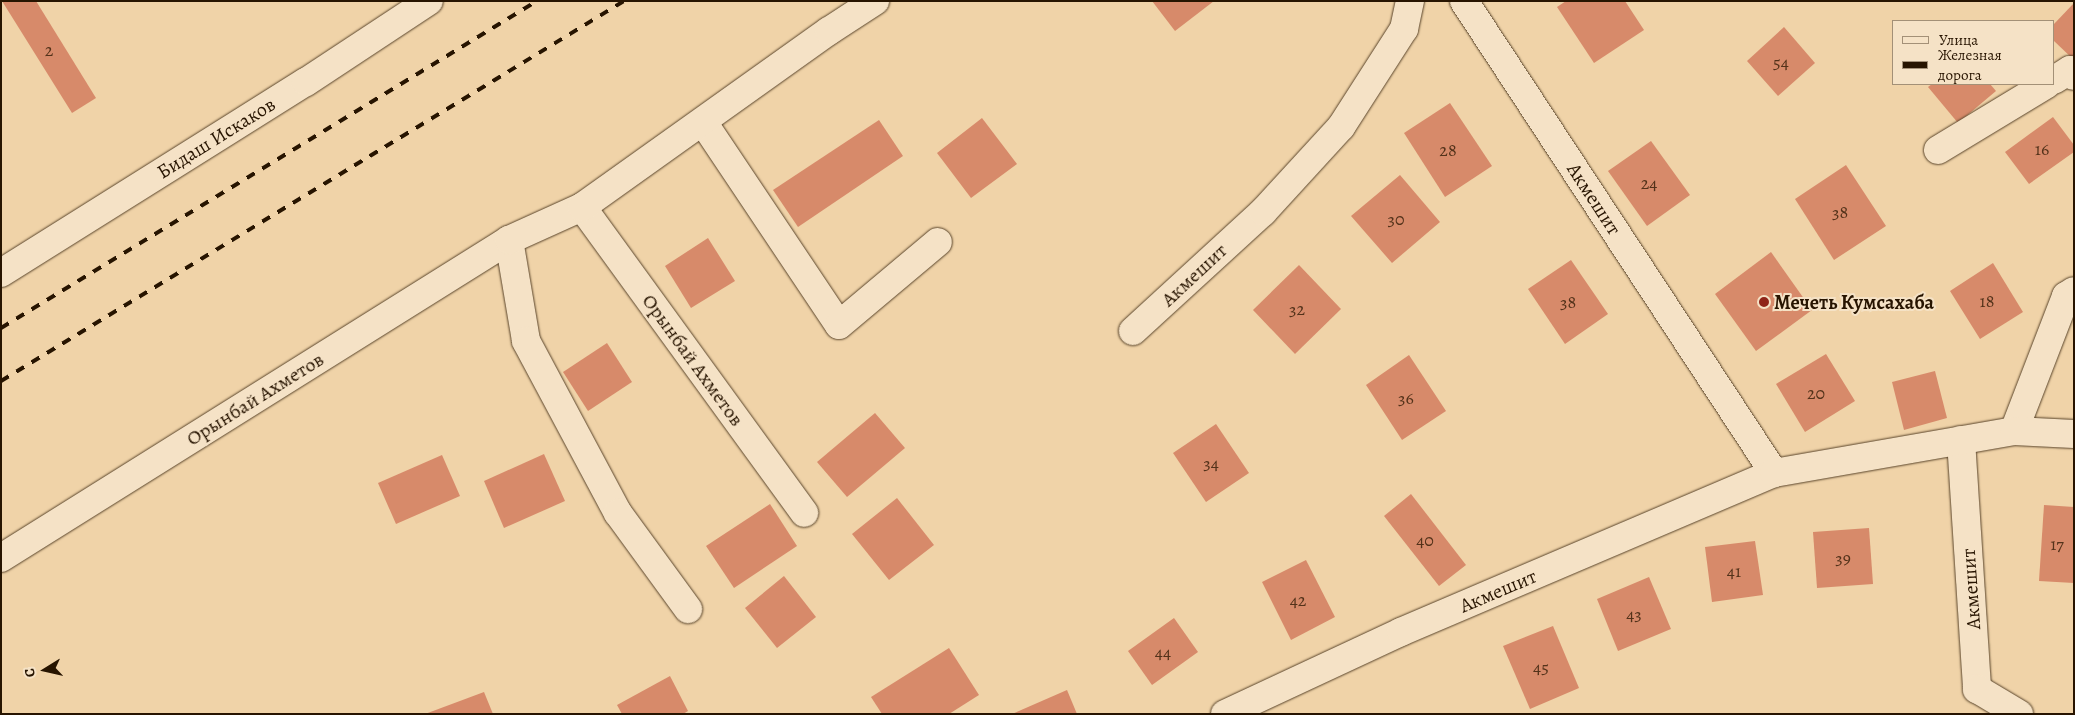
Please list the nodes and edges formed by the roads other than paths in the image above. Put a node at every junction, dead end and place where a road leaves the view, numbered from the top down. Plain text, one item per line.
1 (429, 1) edge
2 (875, 1) edge
3 (1410, 1) edge
4 (1464, 1) edge
5 (2074, 76) edge
6 (2055, 79) edge
7 (2045, 85) edge
8 (703, 122) junction
9 (1938, 150) dead end
10 (582, 207) junction
11 (510, 240) junction
12 (938, 242) dead end
13 (1, 272) edge
14 (2074, 291) edge
15 (1134, 331) dead end
16 (2014, 431) junction
17 (2074, 434) edge
18 (1961, 440) junction
19 (1774, 473) junction
20 (804, 512) dead end
21 (1, 558) edge
22 (688, 609) dead end
23 (1225, 714) edge
24 (2019, 714) edge

1 - 13 street, Бидаш Искаков
2 - 8 street, Орынбай Ахметов
3 - 15 street, Акмешит
4 - 19 street, Акмешит
5 - 6 street
7 - 9 street
8 - 10 street, Орынбай Ахметов
8 - 12 street
10 - 11 street, Орынбай Ахметов
10 - 20 street, Орынбай Ахметов
11 - 21 street, Орынбай Ахметов
11 - 22 street
14 - 16 street
16 - 17 street, Акмешит
16 - 18 street, Акмешит
18 - 19 street, Акмешит
18 - 24 street, Акмешит
19 - 23 street, Акмешит

